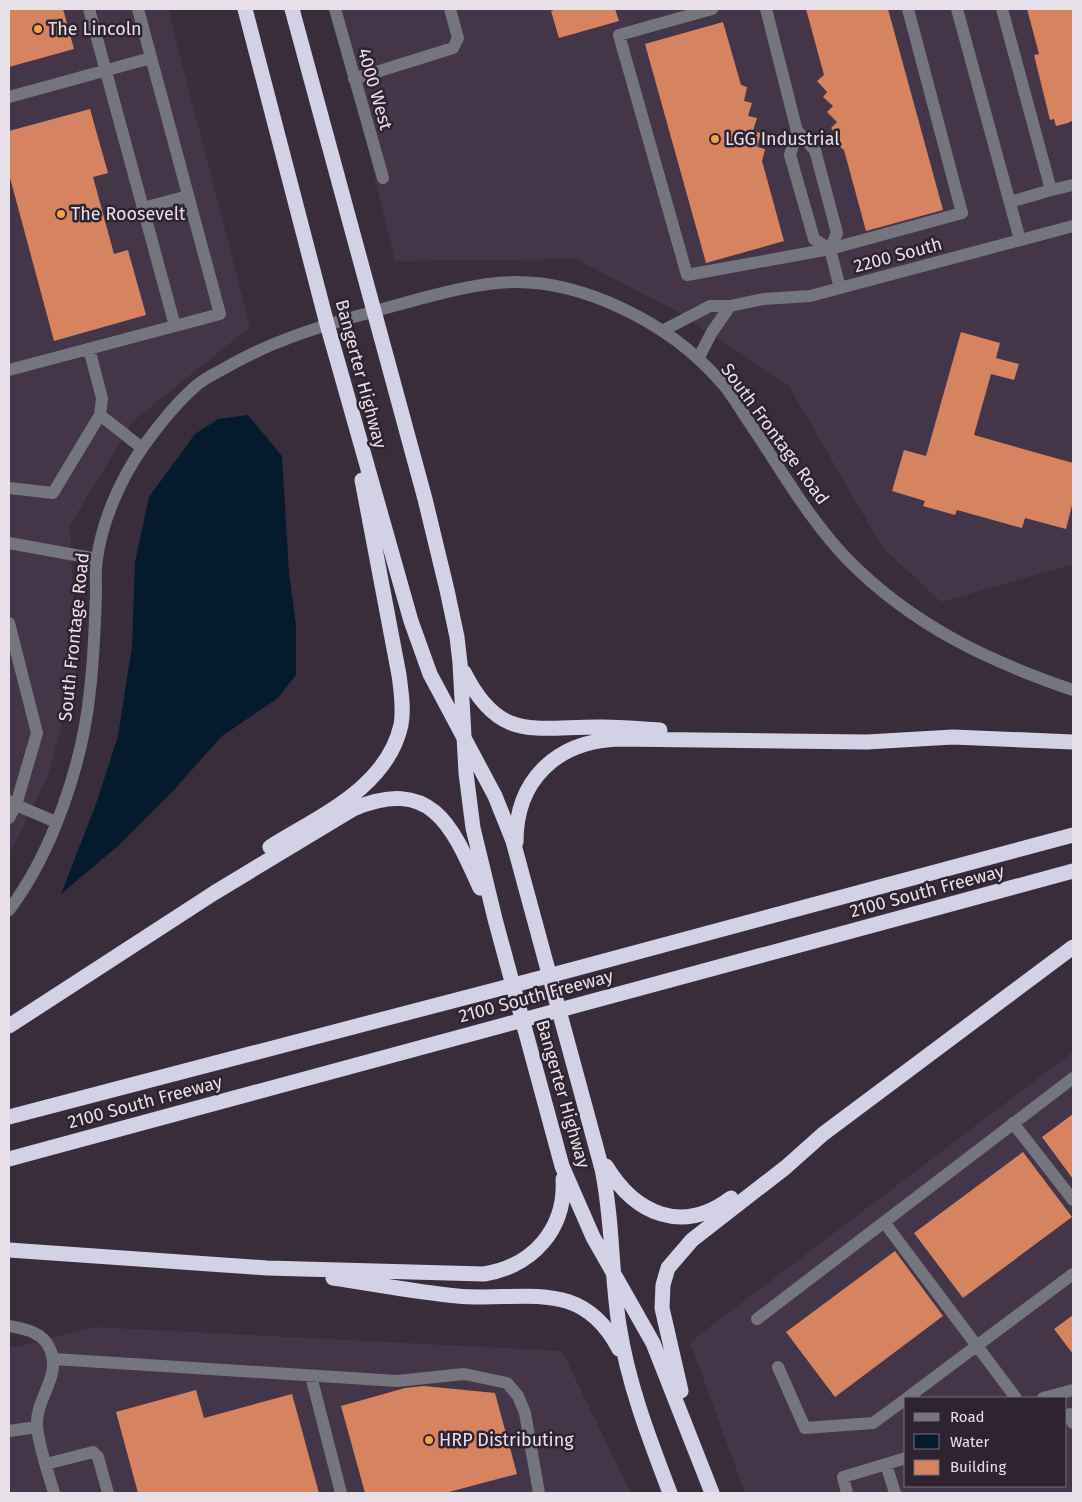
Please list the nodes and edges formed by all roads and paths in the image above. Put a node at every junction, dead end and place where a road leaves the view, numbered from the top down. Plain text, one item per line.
1 (89, 9) edge
2 (138, 9) edge
3 (246, 9) edge
4 (292, 9) edge
5 (335, 9) edge
6 (450, 9) edge
7 (712, 9) edge
8 (766, 9) edge
9 (908, 9) edge
10 (957, 9) edge
11 (1002, 9) edge
12 (151, 58) junction
13 (106, 70) junction
14 (354, 79) junction
15 (9, 97) edge
16 (796, 131) junction
17 (383, 178) dead end
18 (1073, 185) edge
19 (1051, 190) junction
20 (188, 196) junction
21 (1010, 202) junction
22 (143, 208) junction
23 (1073, 226) edge
24 (1020, 240) junction
25 (830, 249) junction
26 (840, 288) junction
27 (730, 306) junction
28 (375, 311) junction
29 (327, 324) junction
30 (175, 326) junction
31 (662, 331) junction
32 (89, 349) junction
33 (698, 359) junction
34 (9, 370) edge
35 (344, 385) junction
36 (100, 414) junction
37 (142, 448) junction
38 (9, 488) edge
39 (9, 543) edge
40 (97, 559) junction
41 (9, 623) edge
42 (460, 663) junction
43 (1073, 690) edge
44 (465, 741) junction
45 (866, 742) junction
46 (1073, 742) edge
47 (12, 803) edge
48 (9, 818) edge
49 (56, 822) junction
50 (1073, 835) edge
51 (516, 850) junction
52 (1073, 871) edge
53 (214, 893) junction
54 (9, 910) edge
55 (495, 919) junction
56 (1073, 947) edge
57 (9, 1026) edge
58 (1073, 1078) edge
59 (9, 1117) edge
60 (1013, 1123) junction
61 (823, 1134) junction
62 (600, 1156) junction
63 (9, 1159) edge
64 (562, 1166) junction
65 (1073, 1200) edge
66 (884, 1222) junction
67 (9, 1250) edge
68 (267, 1268) junction
69 (614, 1272) junction
70 (1073, 1274) edge
71 (757, 1318) dead end
72 (9, 1326) edge
73 (978, 1345) junction
74 (54, 1359) junction
75 (626, 1363) junction
76 (778, 1368) dead end
77 (311, 1376) junction
78 (1073, 1390) edge
79 (909, 1397) edge
80 (1015, 1397) edge
81 (1047, 1397) edge
82 (904, 1401) edge
83 (37, 1427) junction
84 (9, 1431) edge
85 (692, 1441) junction
86 (904, 1459) edge
87 (46, 1464) junction
88 (886, 1464) junction
89 (54, 1493) edge
90 (108, 1493) edge
91 (341, 1493) edge
92 (539, 1493) edge
93 (670, 1493) edge
94 (712, 1493) edge
95 (848, 1493) edge
96 (895, 1493) edge

1 - 13 street
2 - 12 street
3 - 29 highway, Bangerter Highway
4 - 28 highway, Bangerter Highway
5 - 14 street, 4000 West
6 - 14 street
7 - 25 street
8 - 16 street
9 - 25 street
10 - 21 street
11 - 19 street
12 - 13 street
12 - 20 street
13 - 15 street
13 - 22 street
14 - 17 street, 4000 West
16 - 25 street
16 - 25 street
18 - 19 street
19 - 21 street
20 - 22 street
20 - 30 street
21 - 24 street
22 - 30 street
23 - 24 street, 2200 South
24 - 26 street, 2200 South
25 - 26 street
26 - 27 street, 2200 South
27 - 31 street, 2200 South
27 - 33 street
28 - 29 street, South Frontage Road
28 - 31 street, South Frontage Road
28 - 42 highway, Bangerter Highway
29 - 35 highway, Bangerter Highway
29 - 37 street, South Frontage Road
30 - 32 street
31 - 33 street, South Frontage Road
32 - 34 street
32 - 36 street
33 - 43 street, South Frontage Road
35 - 44 highway, Bangerter Highway
35 - 53 highway
36 - 37 street
36 - 38 street
37 - 40 street, South Frontage Road
39 - 40 street
40 - 49 street, South Frontage Road
41 - 47 street
42 - 44 highway, Bangerter Highway
42 - 45 highway
44 - 51 highway, Bangerter Highway
44 - 55 highway, Bangerter Highway
45 - 46 highway
45 - 51 highway
47 - 48 street
47 - 49 street
49 - 54 street, South Frontage Road
50 - 59 highway, 2100 South Freeway
51 - 62 highway, Bangerter Highway
52 - 63 highway, 2100 South Freeway
53 - 55 highway
53 - 57 highway
55 - 64 highway, Bangerter Highway
56 - 61 highway
58 - 60 street
60 - 65 street
60 - 66 street
61 - 62 highway
61 - 85 highway
62 - 69 highway, Bangerter Highway
64 - 68 highway
64 - 69 highway, Bangerter Highway
66 - 71 street
66 - 73 street
67 - 68 highway
68 - 75 highway
69 - 75 highway, Bangerter Highway
69 - 85 highway, Bangerter Highway
70 - 73 street
72 - 74 street
73 - 79 street
73 - 80 street
74 - 77 street
74 - 83 street
75 - 93 highway, Bangerter Highway
76 - 82 street
77 - 91 street
77 - 92 street
78 - 81 street
83 - 84 street
83 - 87 street
85 - 94 highway, Bangerter Highway
86 - 88 street
87 - 89 street
87 - 90 street
88 - 95 street
88 - 96 street

